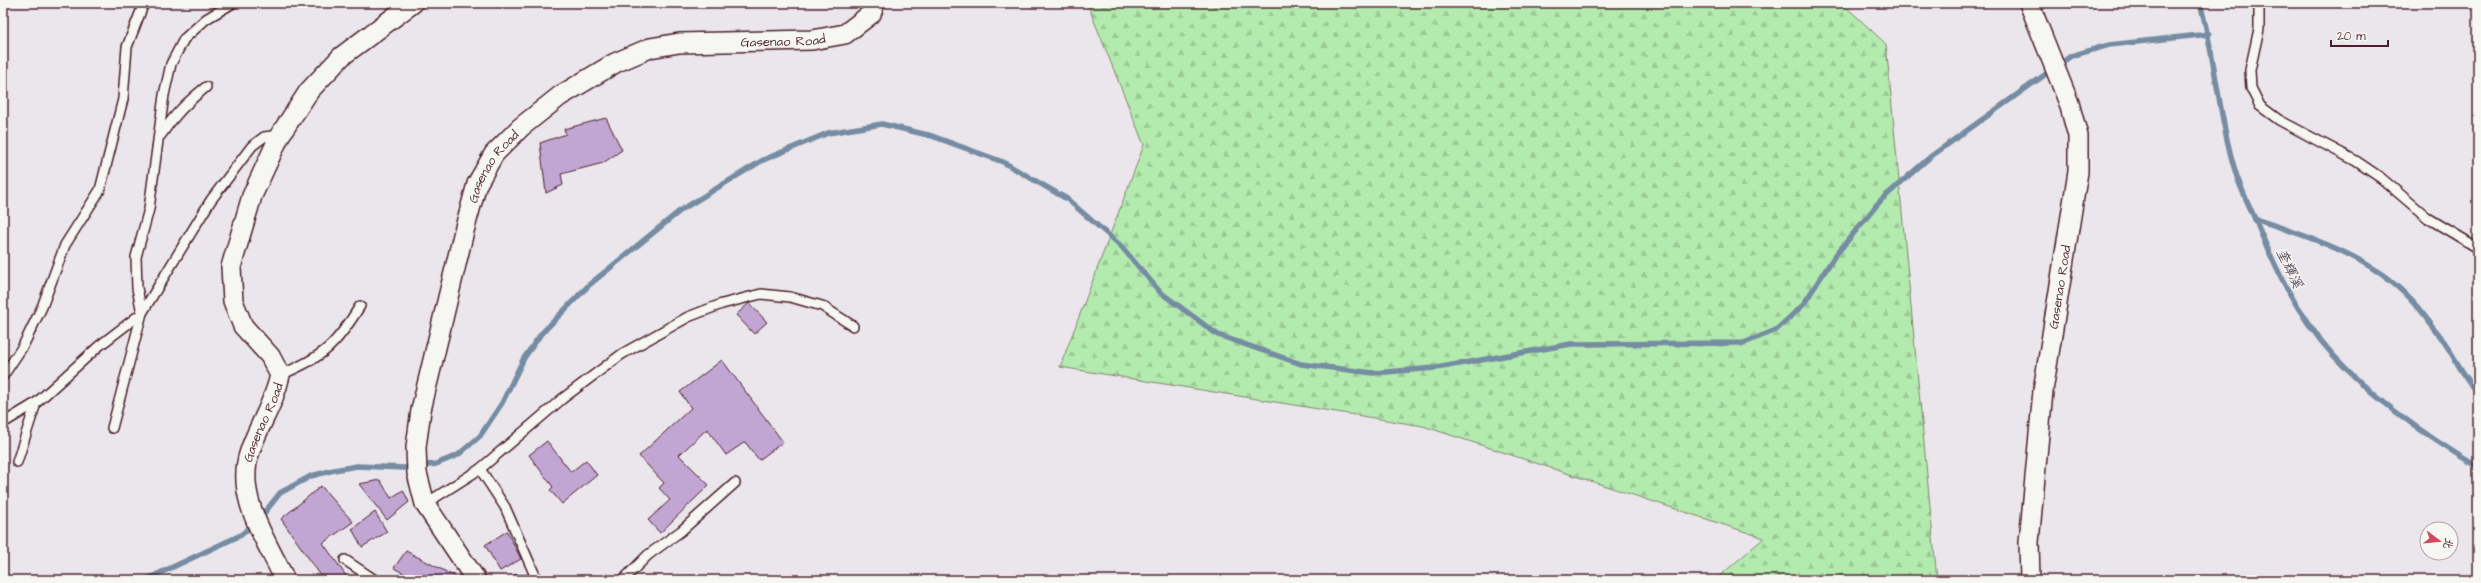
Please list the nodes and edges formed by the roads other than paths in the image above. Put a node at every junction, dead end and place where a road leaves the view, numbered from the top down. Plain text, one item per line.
1 (144, 3) edge
2 (233, 3) edge
3 (413, 3) edge
4 (875, 3) edge
5 (2029, 3) edge
6 (2259, 3) edge
7 (206, 87) dead end
8 (280, 135) junction
9 (160, 136) junction
10 (2478, 248) edge
11 (360, 306) dead end
12 (142, 313) junction
13 (853, 326) dead end
14 (280, 375) junction
15 (3, 376) edge
16 (36, 403) junction
17 (3, 423) edge
18 (112, 428) dead end
19 (17, 462) dead end
20 (480, 469) junction
21 (734, 483) dead end
22 (425, 504) junction
23 (345, 560) dead end
24 (285, 580) edge
25 (375, 580) edge
26 (476, 580) edge
27 (517, 580) edge
28 (530, 580) edge
29 (537, 580) edge
30 (623, 580) edge
31 (2030, 580) edge

1 - 15 lane
2 - 9 lane
3 - 8 street, Gasenao Road
4 - 22 street, Gasenao Road
5 - 31 street, Gasenao Road
6 - 10 lane
7 - 9 lane
8 - 12 lane
8 - 14 street, Gasenao Road
9 - 12 lane
11 - 14 lane
12 - 16 lane
12 - 18 lane
13 - 20 lane
14 - 24 street, Gasenao Road
16 - 17 lane
16 - 19 lane
20 - 22 lane
20 - 29 lane
21 - 30 lane
22 - 26 street, Gasenao Road
23 - 25 lane
27 - 28 lane

